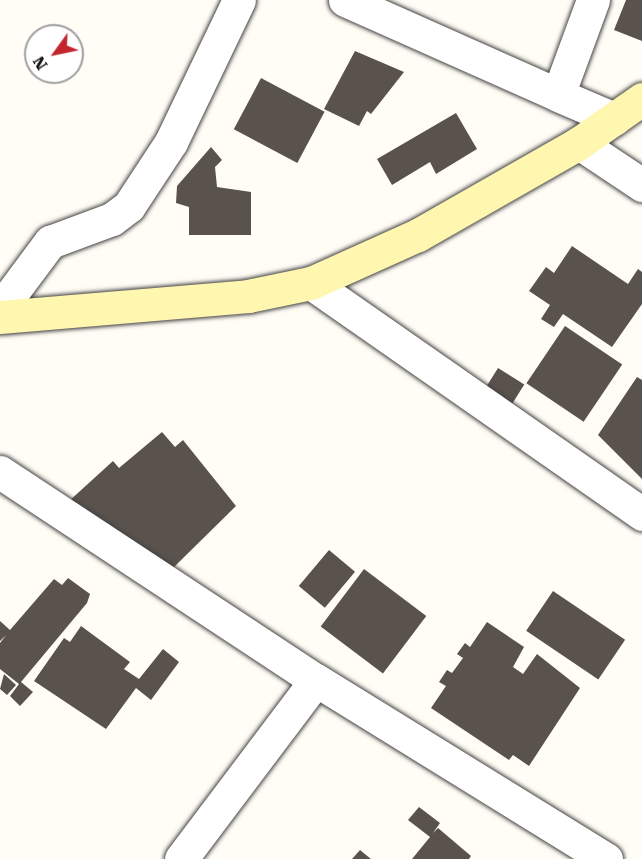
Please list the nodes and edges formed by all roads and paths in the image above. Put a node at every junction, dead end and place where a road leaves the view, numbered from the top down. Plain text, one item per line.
1 (239, 0) edge
2 (345, 0) edge
3 (593, 0) edge
4 (558, 95) junction
5 (642, 99) edge
6 (614, 119) junction
7 (579, 143) junction
8 (642, 185) edge
9 (311, 283) junction
10 (0, 309) edge
11 (0, 317) edge
12 (0, 472) edge
13 (642, 514) edge
14 (316, 680) junction
15 (181, 859) edge
16 (606, 859) edge

1 - 10 street
2 - 4 street
3 - 4 street
4 - 6 street
5 - 6 main road
6 - 7 main road
7 - 8 street
7 - 9 main road
9 - 11 main road
9 - 13 street
12 - 14 street
14 - 15 street
14 - 16 street

